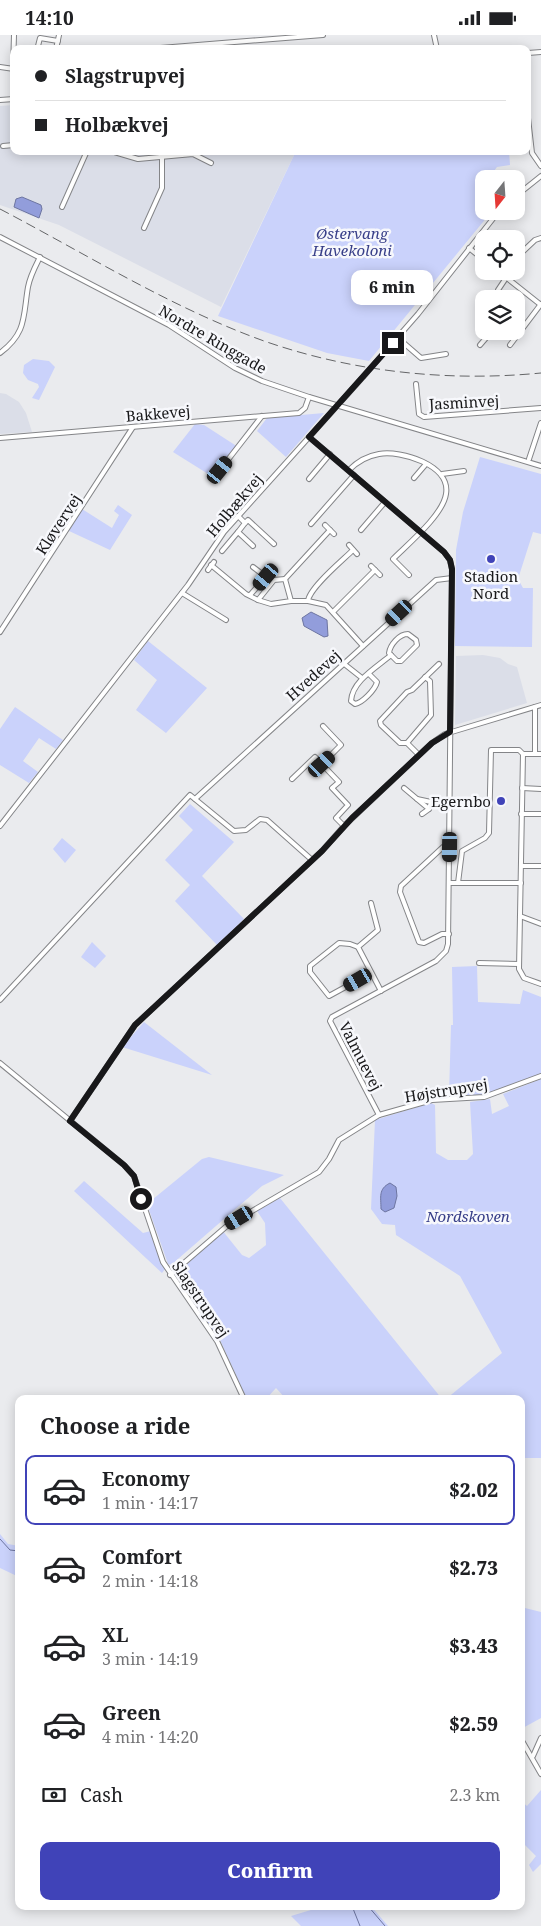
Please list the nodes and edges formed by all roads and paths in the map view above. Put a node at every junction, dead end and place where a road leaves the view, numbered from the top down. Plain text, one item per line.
1 (59, 35) edge
2 (323, 35) edge
3 (58, 41) junction
4 (38, 45) edge
5 (57, 45) edge
6 (203, 45) edge
7 (531, 144) edge
8 (10, 145) edge
9 (3, 146) dead end
10 (86, 155) edge
11 (121, 155) edge
12 (183, 155) edge
13 (195, 155) edge
14 (162, 157) junction
15 (211, 163) dead end
16 (541, 166) edge
17 (541, 176) edge
18 (525, 189) edge
19 (62, 207) dead end
20 (492, 220) edge
21 (144, 229) dead end
22 (0, 237) edge
23 (541, 238) edge
24 (469, 248) junction
25 (525, 249) edge
26 (475, 253) edge
27 (40, 257) junction
28 (509, 280) edge
29 (541, 305) edge
30 (525, 326) edge
31 (398, 338) junction
32 (484, 340) edge
33 (514, 340) edge
34 (480, 345) dead end
35 (510, 345) dead end
36 (0, 353) edge
37 (446, 354) dead end
38 (416, 384) dead end
39 (309, 397) junction
40 (337, 405) junction
41 (541, 408) edge
42 (262, 416) junction
43 (541, 423) edge
44 (133, 427) junction
45 (0, 437) edge
46 (309, 437) junction
47 (330, 454) junction
48 (529, 459) dead end
49 (426, 464) junction
50 (541, 466) edge
51 (220, 470) dead end
52 (349, 470) junction
53 (464, 471) dead end
54 (442, 474) junction
55 (354, 475) junction
56 (414, 478) dead end
57 (309, 479) dead end
58 (385, 502) junction
59 (238, 517) junction
60 (245, 523) junction
61 (311, 524) dead end
62 (325, 525) dead end
63 (361, 530) dead end
64 (238, 532) junction
65 (420, 532) junction
66 (274, 544) dead end
67 (349, 545) dead end
68 (253, 546) dead end
69 (222, 551) dead end
70 (371, 566) dead end
71 (253, 567) dead end
72 (208, 570) dead end
73 (375, 570) junction
74 (380, 575) dead end
75 (409, 575) dead end
76 (452, 577) junction
77 (285, 579) junction
78 (182, 593) junction
79 (250, 595) junction
80 (258, 599) junction
81 (291, 601) junction
82 (308, 601) junction
83 (333, 612) junction
84 (226, 620) dead end
85 (0, 632) edge
86 (363, 645) junction
87 (391, 655) junction
88 (343, 663) junction
89 (439, 664) dead end
90 (369, 674) junction
91 (425, 677) junction
92 (362, 678) junction
93 (541, 705) edge
94 (535, 707) junction
95 (322, 726) dead end
96 (450, 732) junction
97 (407, 743) junction
98 (523, 754) junction
99 (535, 754) junction
100 (541, 754) edge
101 (419, 755) junction
102 (322, 764) junction
103 (292, 779) dead end
104 (404, 788) dead end
105 (522, 788) junction
106 (541, 789) edge
107 (195, 799) junction
108 (422, 814) dead end
109 (521, 814) junction
110 (541, 814) edge
111 (0, 826) edge
112 (344, 826) junction
113 (450, 847) junction
114 (312, 860) junction
115 (521, 866) junction
116 (541, 866) edge
117 (450, 883) junction
118 (458, 883) junction
119 (521, 883) junction
120 (371, 903) dead end
121 (520, 916) junction
122 (541, 924) edge
123 (449, 934) junction
124 (358, 947) junction
125 (479, 963) dead end
126 (519, 964) junction
127 (371, 973) junction
128 (541, 984) edge
129 (381, 991) junction
130 (0, 1000) edge
131 (0, 1063) edge
132 (541, 1077) edge
133 (379, 1115) junction
134 (70, 1121) junction
135 (170, 1275) junction
136 (242, 1395) edge
137 (541, 1737) edge
138 (525, 1745) edge
139 (533, 1756) junction
140 (541, 1774) edge

1 - 3 street
2 - 6 street
3 - 4 street
3 - 5 street
7 - 16 street
8 - 9 street
10 - 19 street
11 - 14 street
12 - 14 street
13 - 15 street
14 - 21 street
17 - 18 street
20 - 24 street, Holbækvej
22 - 27 street, Nordre Ringgade
23 - 25 street
24 - 26 street
24 - 31 street, Holbækvej
27 - 36 street
27 - 39 street, Nordre Ringgade
28 - 29 street
29 - 30 street
31 - 37 street
31 - 40 street, Holbækvej, bridge
32 - 34 street
33 - 35 street
38 - 41 street, Jasminvej
39 - 40 street, Nordre Ringgade
39 - 42 street, Bakkevej
40 - 46 street, Holbækvej
40 - 50 street, Nordre Ringgade
42 - 44 street, Bakkevej
42 - 51 street
43 - 48 street
44 - 45 street, Bakkevej
44 - 85 street, Kløvervej
46 - 47 street, Valmuevej
46 - 59 street, Holbækvej
47 - 52 street, Valmuevej
47 - 57 street
49 - 52 street
49 - 54 street
49 - 56 street
52 - 55 street, Valmuevej
53 - 54 street
54 - 65 street
55 - 58 street, Valmuevej
55 - 61 street
58 - 63 street
58 - 65 street, Valmuevej
59 - 60 street
59 - 78 street, Holbækvej
60 - 64 street
60 - 66 street
62 - 77 street
64 - 68 street
64 - 69 street
65 - 75 street
65 - 76 street, Valmuevej
67 - 82 street
70 - 73 street
71 - 79 street
72 - 79 street
73 - 74 street
73 - 83 street
76 - 86 street, Hvedevej
76 - 96 street, Valmuevej
77 - 80 street
77 - 81 street
78 - 84 street
78 - 111 street, Holbækvej
79 - 80 street
80 - 81 street
81 - 82 street
82 - 83 street
83 - 86 street
86 - 88 street, Hvedevej
87 - 87 street
87 - 90 street
88 - 92 street
88 - 107 street, Hvedevej
89 - 91 street
90 - 92 street
90 - 92 street
91 - 97 street
91 - 97 street
93 - 94 street
94 - 96 street
94 - 99 street
95 - 102 street
96 - 101 street
96 - 113 street, Valmuevej
97 - 101 street
98 - 99 street
98 - 105 street
98 - 118 street
99 - 100 street
101 - 112 street
102 - 103 street
102 - 112 street
104 - 108 street
105 - 106 street
105 - 109 street
107 - 114 street
107 - 130 street
109 - 110 street
109 - 115 street
112 - 114 street
113 - 117 street, Valmuevej
113 - 123 street
114 - 134 street
115 - 116 street
115 - 119 street
117 - 118 street
117 - 123 street, Valmuevej
118 - 119 street
119 - 121 street
120 - 124 street
121 - 122 street
121 - 126 street
123 - 129 street, Valmuevej
124 - 127 street
124 - 127 street
125 - 126 street
126 - 128 street
127 - 129 street
129 - 133 street, Valmuevej
131 - 134 street, Slagstrupvej
132 - 133 street, Højstrupvej
133 - 135 street, Højstrupvej
134 - 135 street, Slagstrupvej
135 - 136 street, Slagstrupvej
137 - 139 street
138 - 139 street
139 - 140 street

